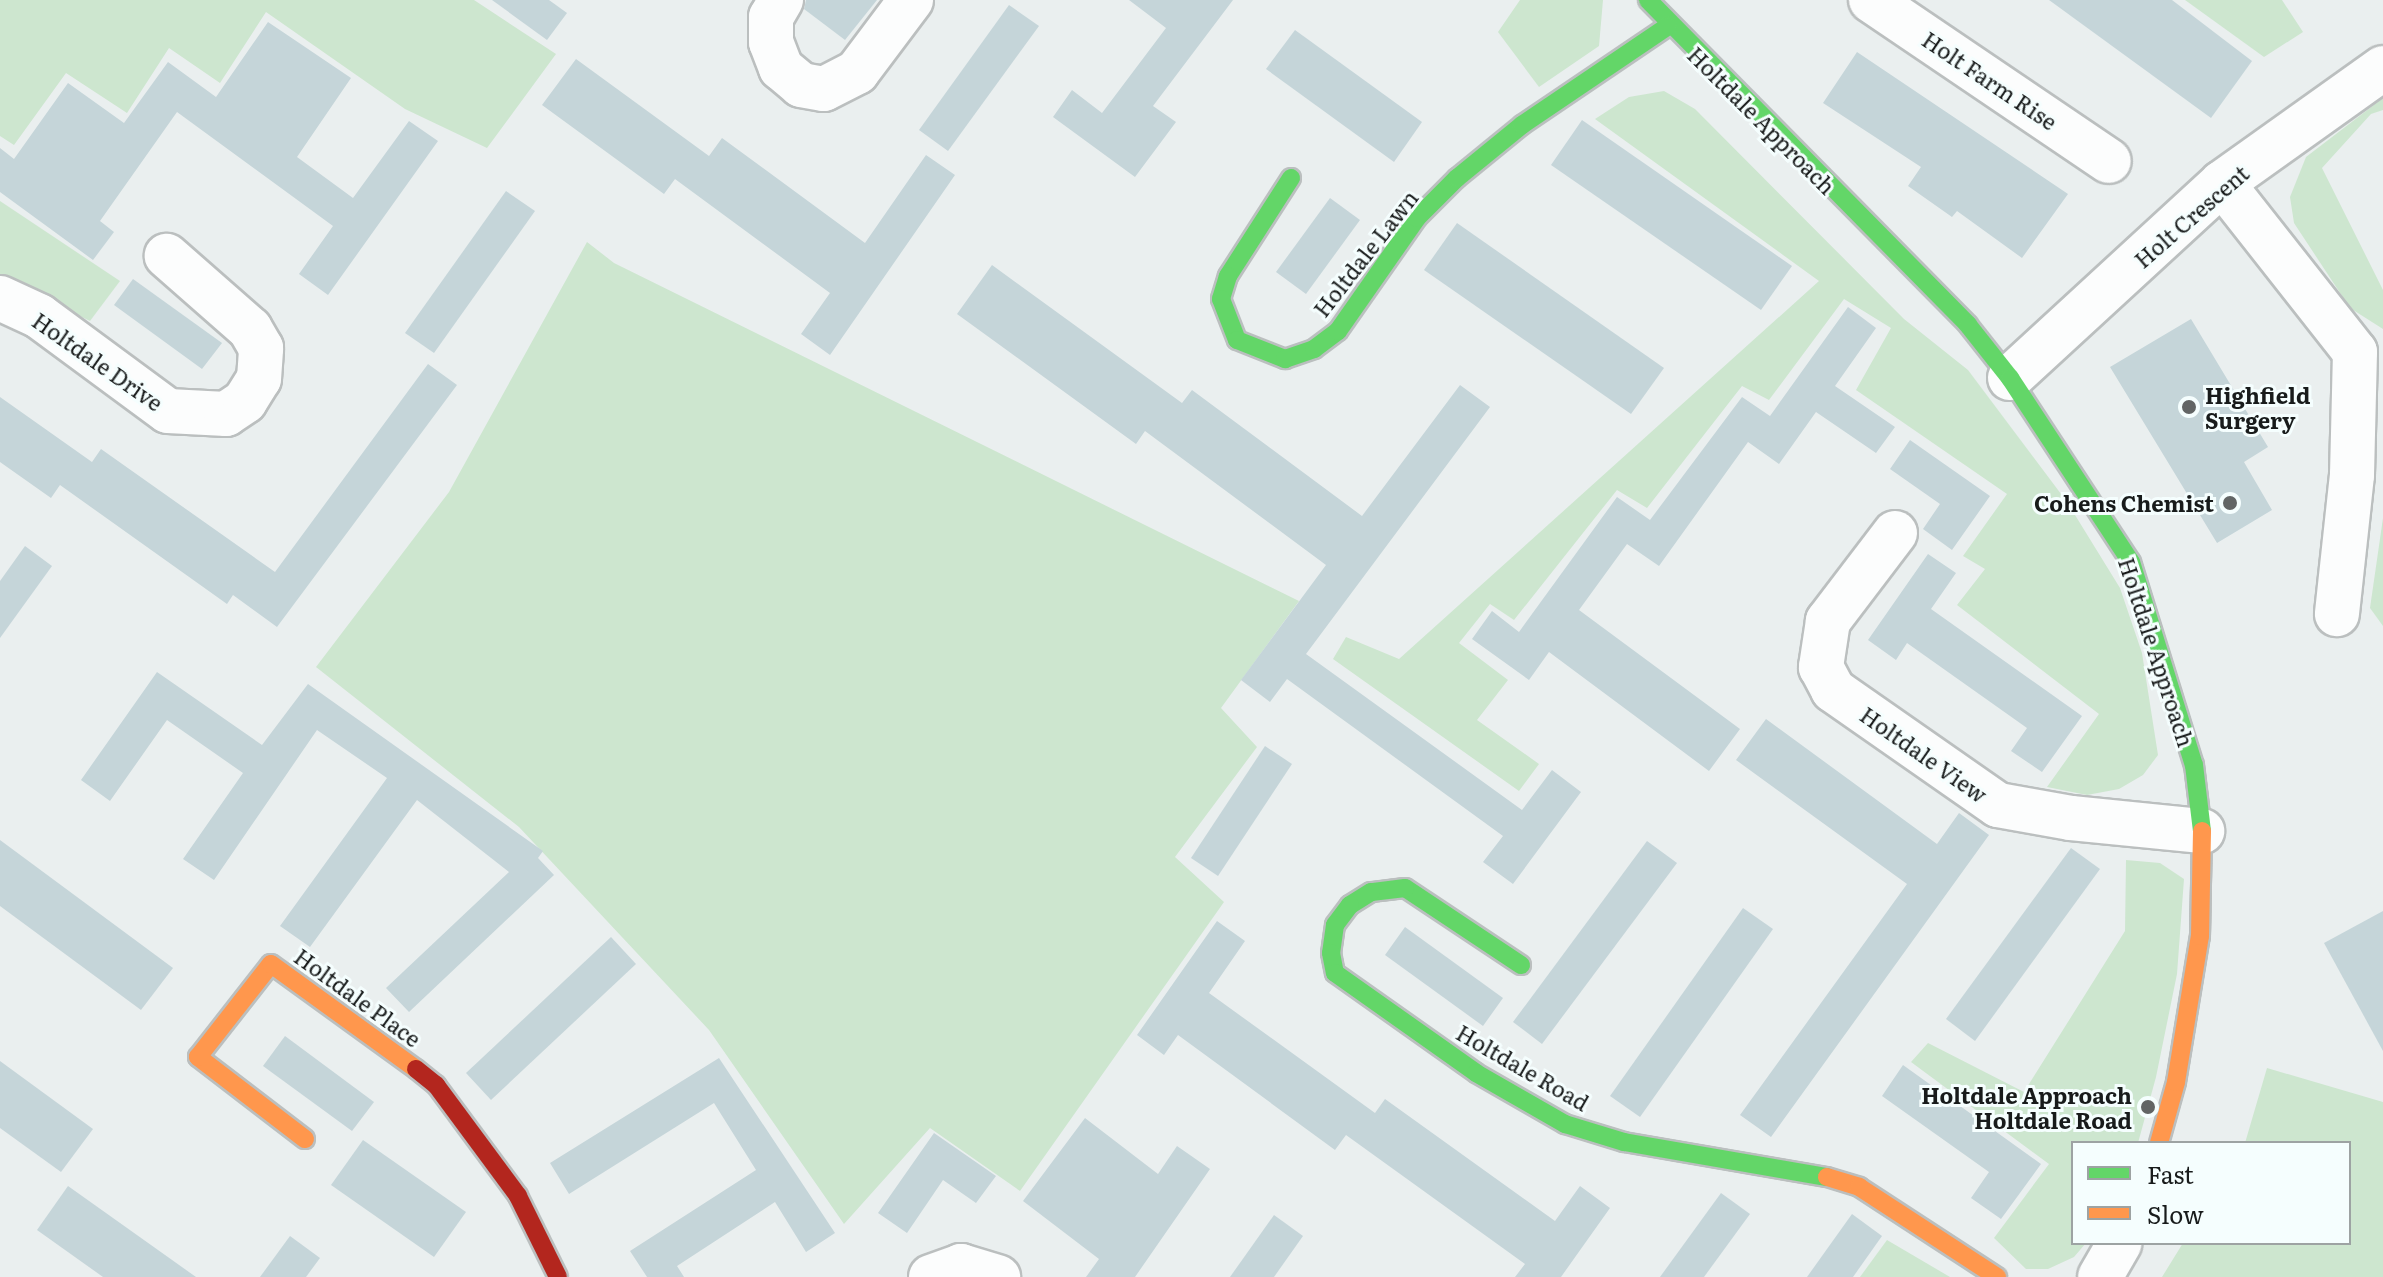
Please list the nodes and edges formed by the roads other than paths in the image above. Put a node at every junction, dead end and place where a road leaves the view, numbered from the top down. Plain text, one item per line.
1 (781, 0) edge
2 (911, 0) edge
3 (1648, 0) edge
4 (1871, 0) edge
5 (1668, 26) junction
6 (2383, 68) edge
7 (2109, 161) dead end
8 (1291, 178) dead end
9 (2222, 183) junction
10 (167, 256) dead end
11 (0, 298) edge
12 (2010, 378) junction
13 (1895, 533) dead end
14 (2337, 614) dead end
15 (2202, 831) junction
16 (1521, 965) dead end
17 (305, 1139) dead end
18 (2160, 1141) edge
19 (2119, 1245) edge
20 (558, 1277) edge
21 (931, 1277) edge
22 (998, 1277) edge
23 (1997, 1277) edge
24 (2100, 1277) edge

1 - 2 street
3 - 5 street, Holtdale Approach
4 - 7 street, Holt Farm Rise
5 - 8 street, Holtdale Lawn
5 - 12 street, Holtdale Approach
6 - 9 street, Holt Crescent
9 - 12 street, Holt Crescent
9 - 14 street
10 - 11 street, Holtdale Drive
12 - 15 street, Holtdale Approach
13 - 15 street, Holtdale View
15 - 18 street, Holtdale Approach
16 - 23 street, Holtdale Road
17 - 20 street, Holtdale Place
19 - 24 street
21 - 22 street

